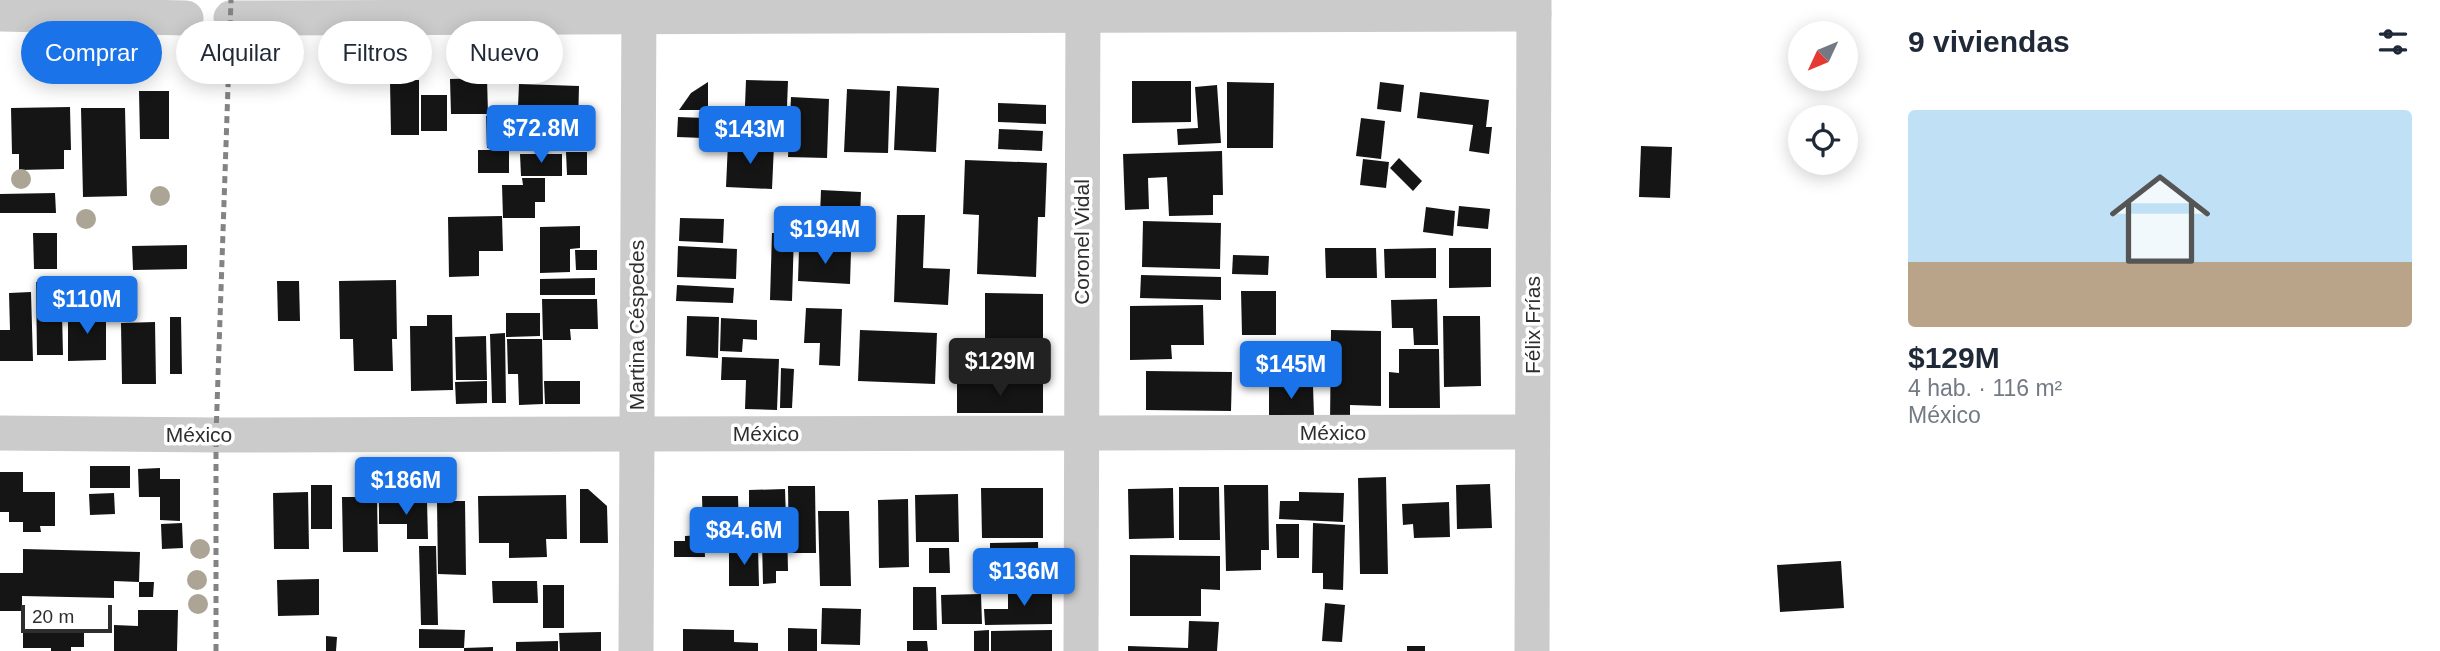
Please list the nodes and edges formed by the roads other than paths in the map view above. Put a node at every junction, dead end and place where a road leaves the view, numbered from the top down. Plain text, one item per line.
1 (1534, 7) edge
2 (639, 8) edge
3 (1083, 8) edge
4 (0, 14) edge
5 (186, 18) dead end
6 (231, 18) dead end
7 (1532, 432) junction
8 (0, 433) edge
9 (1082, 433) junction
10 (637, 434) junction
11 (636, 651) edge
12 (1081, 651) edge
13 (1531, 651) edge

1 - 3 street
1 - 7 street, Félix Frías
2 - 3 street
2 - 6 street
2 - 10 street, Martina Céspedes
3 - 9 street, Coronel Vidal
4 - 5 street
7 - 9 street, México
7 - 13 street, Félix Frías
8 - 10 street, México
9 - 10 street, México
9 - 12 street, Coronel Vidal
10 - 11 street, Martina Céspedes

